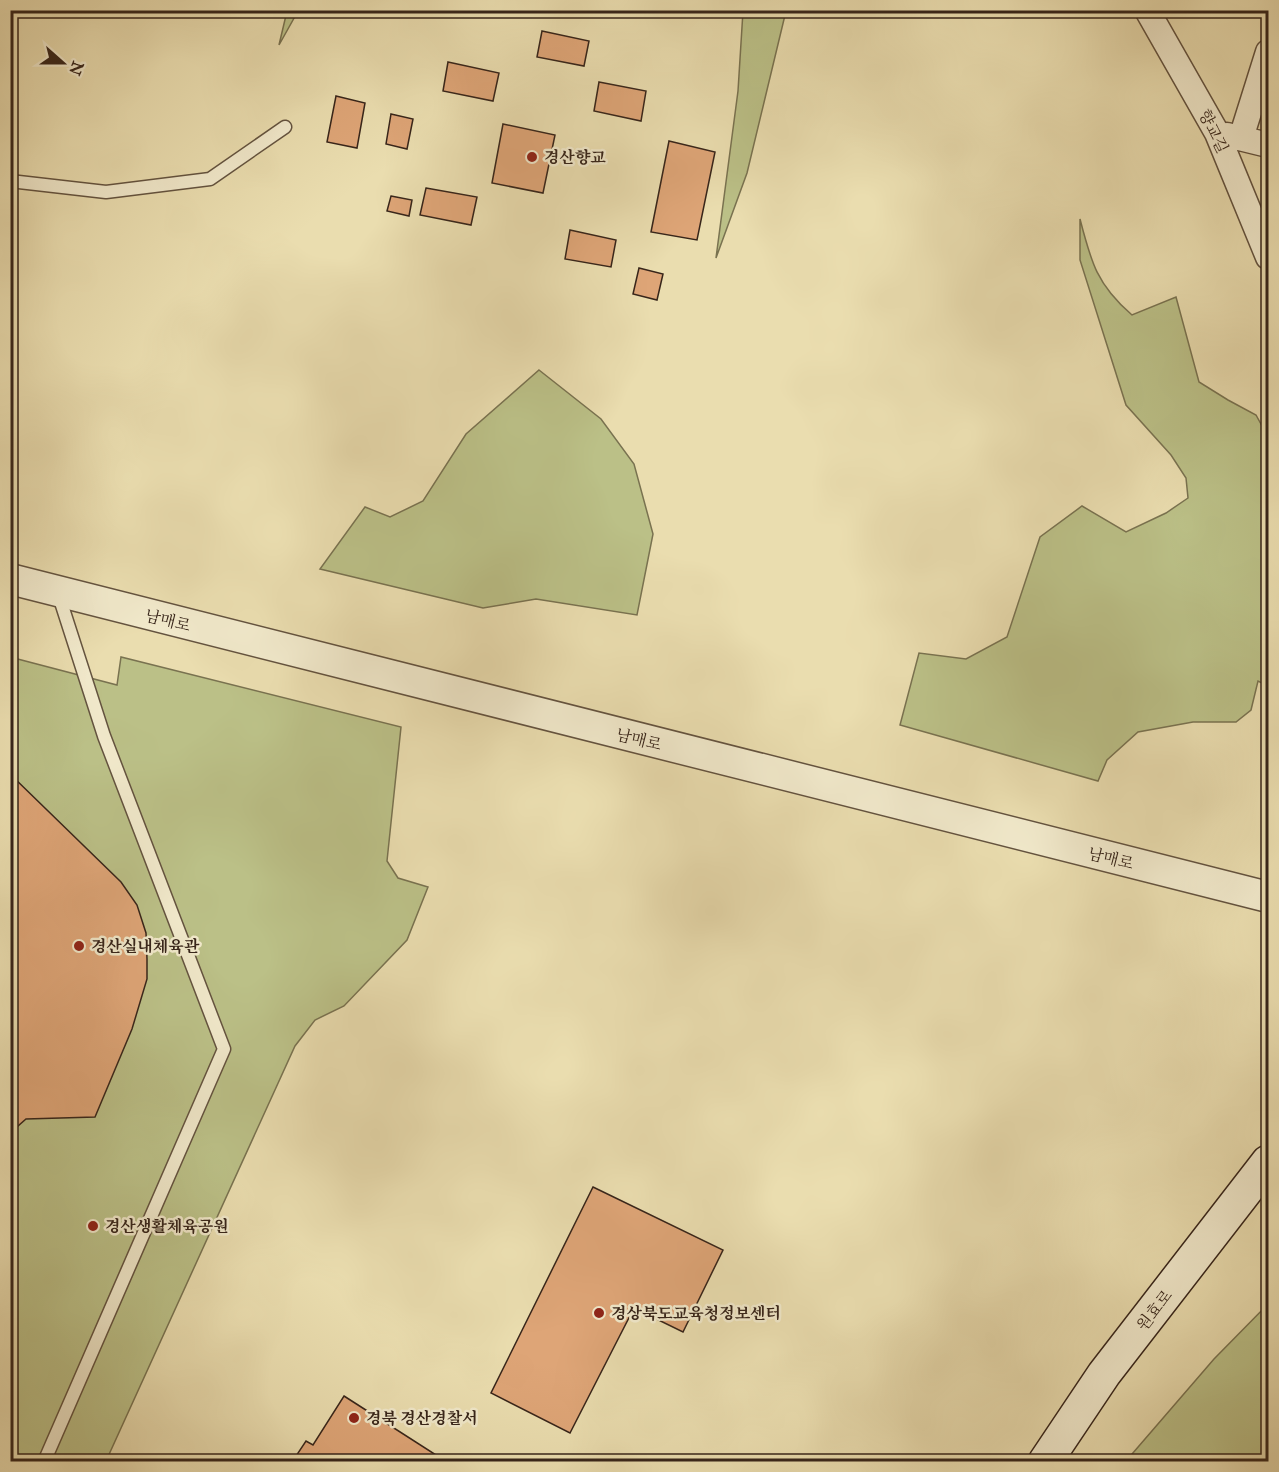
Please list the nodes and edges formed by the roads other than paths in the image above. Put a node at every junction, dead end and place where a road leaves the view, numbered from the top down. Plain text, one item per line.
1 (1147, 10) edge
2 (1269, 52) edge
3 (285, 127) dead end
4 (1217, 133) junction
5 (1241, 138) junction
6 (1269, 145) edge
7 (10, 182) edge
8 (1269, 257) edge
9 (10, 579) edge
10 (57, 592) junction
11 (1269, 897) edge
12 (1269, 1162) edge
13 (44, 1461) edge
14 (1045, 1461) edge

1 - 4 street, 향교길
2 - 5 street
3 - 7 lane
4 - 5 street
4 - 8 street, 향교길
5 - 6 street
9 - 10 street, 남매로
10 - 11 street, 남매로
10 - 13 lane
12 - 14 main road, 원효로

